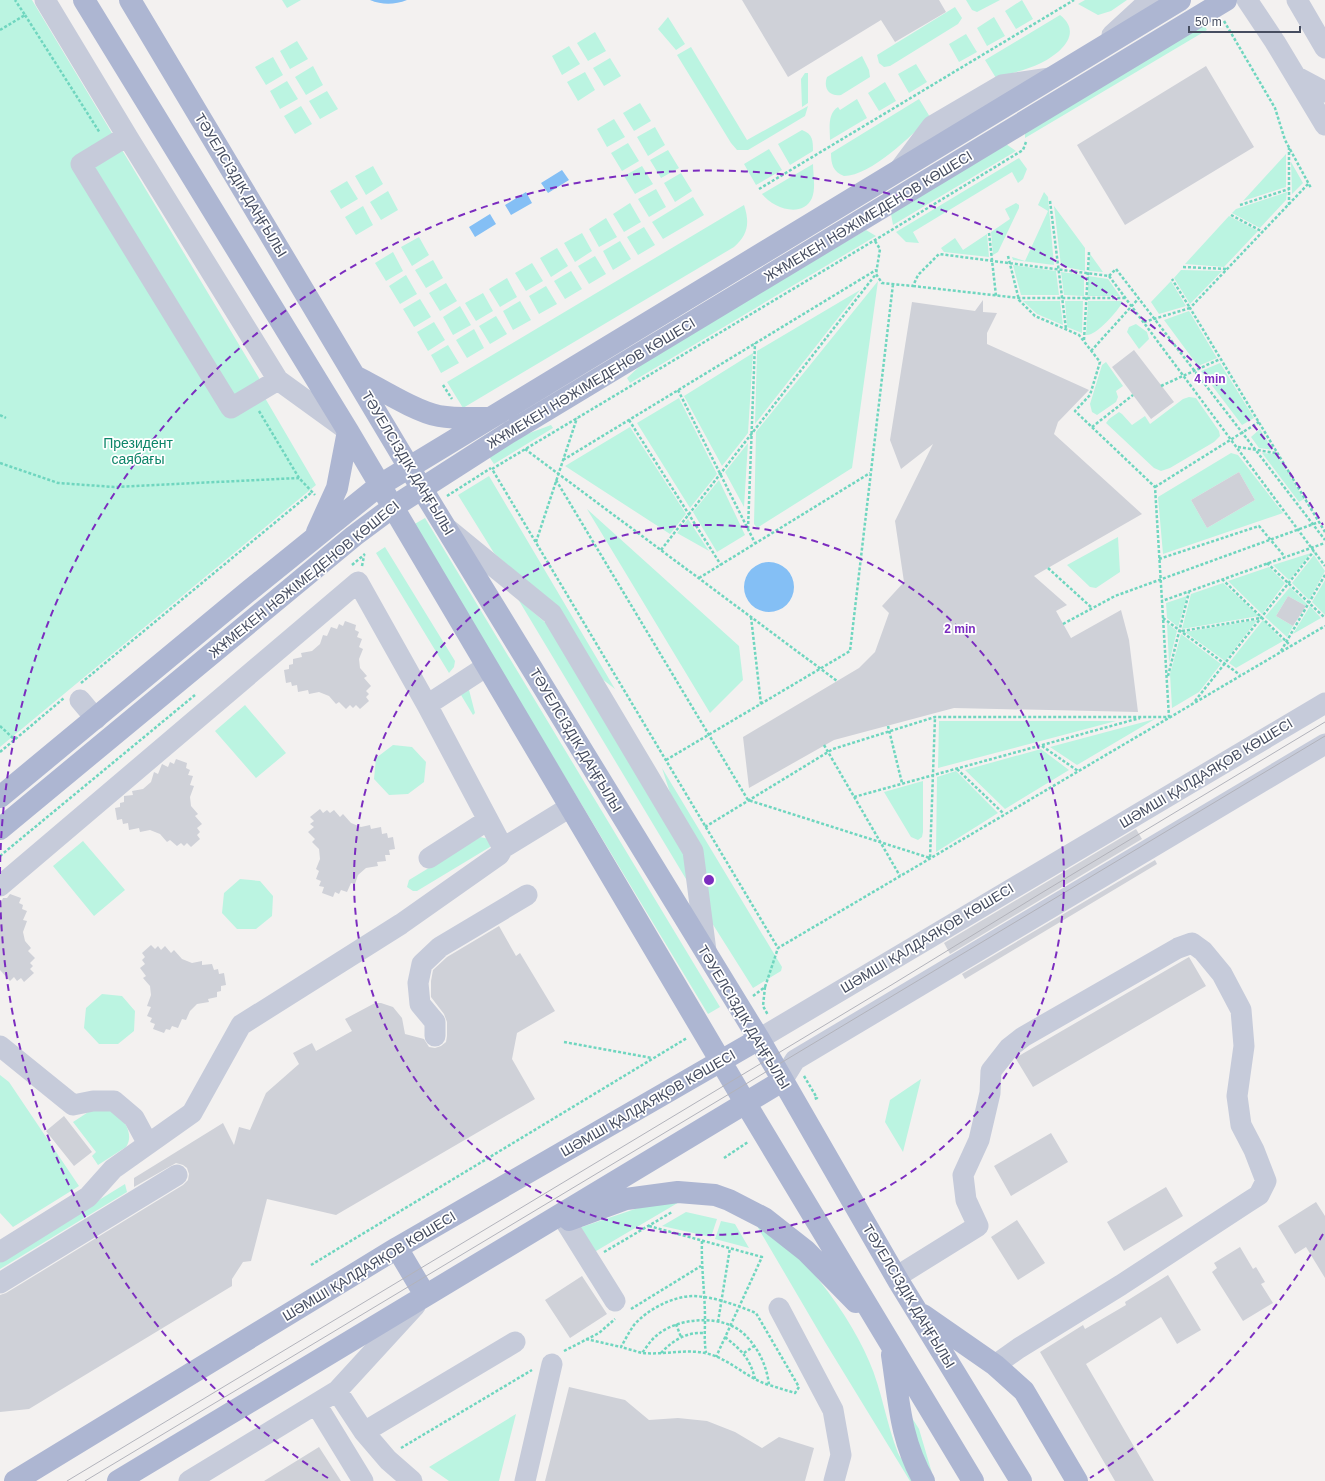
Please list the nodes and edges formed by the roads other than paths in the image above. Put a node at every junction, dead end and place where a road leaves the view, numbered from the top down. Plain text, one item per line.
1 (45, 0) edge
2 (84, 0) edge
3 (130, 0) edge
4 (1150, 0) edge
5 (1180, 0) edge
6 (1226, 0) edge
7 (1247, 0) edge
8 (1297, 0) edge
9 (1325, 48) edge
10 (1089, 55) junction
11 (1296, 77) junction
12 (1325, 92) edge
13 (1325, 125) edge
14 (127, 136) junction
15 (356, 376) junction
16 (278, 380) junction
17 (490, 418) junction
18 (348, 431) junction
19 (410, 467) junction
20 (380, 485) junction
21 (422, 489) junction
22 (393, 506) junction
23 (447, 528) junction
24 (315, 536) junction
25 (488, 666) junction
26 (132, 689) junction
27 (75, 694) road end
28 (1325, 703) edge
29 (427, 704) junction
30 (96, 719) junction
31 (1325, 744) edge
32 (90, 754) junction
33 (3, 799) edge
34 (570, 807) junction
35 (488, 820) junction
36 (0, 829) edge
37 (503, 848) junction
38 (429, 858) dead end
39 (0, 886) edge
40 (527, 895) dead end
41 (706, 951) junction
42 (435, 1036) dead end
43 (759, 1039) junction
44 (0, 1046) edge
45 (721, 1061) junction
46 (782, 1081) junction
47 (746, 1104) junction
48 (148, 1144) junction
49 (176, 1175) dead end
50 (566, 1221) junction
51 (512, 1242) junction
52 (397, 1248) junction
53 (0, 1252) edge
54 (896, 1277) junction
55 (0, 1283) edge
56 (425, 1295) junction
57 (615, 1301) dead end
58 (779, 1308) dead end
59 (916, 1310) junction
60 (877, 1322) junction
61 (515, 1342) dead end
62 (891, 1346) junction
63 (552, 1364) dead end
64 (995, 1365) junction
65 (337, 1391) junction
66 (316, 1404) junction
67 (364, 1432) junction
68 (15, 1481) edge
69 (118, 1481) edge
70 (189, 1481) edge
71 (363, 1481) edge
72 (412, 1481) edge
73 (525, 1481) edge
74 (834, 1481) edge
75 (924, 1481) edge
76 (973, 1481) edge
77 (1021, 1481) edge
78 (1077, 1481) edge

1 - 14 street
2 - 18 main road
3 - 15 main road, ТӘУЕЛСІЗДІК ДАҢҒЫЛЫ
4 - 10 street
5 - 10 main road, ЖҰМЕКЕН НӘЖІМЕДЕНОВ КӨШЕСІ
6 - 21 main road, ЖҰМЕКЕН НӘЖІМЕДЕНОВ КӨШЕСІ
7 - 11 street
8 - 9 street
10 - 17 main road, ЖҰМЕКЕН НӘЖІМЕДЕНОВ КӨШЕСІ
11 - 12 street
11 - 13 street
14 - 16 street
14 - 16 street
15 - 17 main road
15 - 19 main road, ТӘУЕЛСІЗДІК ДАҢҒЫЛЫ
16 - 18 street
17 - 19 main road, ЖҰМЕКЕН НӘЖІМЕДЕНОВ КӨШЕСІ
18 - 20 main road
18 - 24 main road
19 - 20 main road, ЖҰМЕКЕН НӘЖІМЕДЕНОВ КӨШЕСІ
19 - 21 main road, ТӘУЕЛСІЗДІК ДАҢҒЫЛЫ
20 - 22 main road
20 - 24 main road, ЖҰМЕКЕН НӘЖІМЕДЕНОВ КӨШЕСІ
21 - 22 main road, ЖҰМЕКЕН НӘЖІМЕДЕНОВ КӨШЕСІ
21 - 23 main road, ТӘУЕЛСІЗДІК ДАҢҒЫЛЫ
22 - 25 main road
22 - 32 main road, ЖҰМЕКЕН НӘЖІМЕДЕНОВ КӨШЕСІ
23 - 41 main road, ТӘУЕЛСІЗДІК ДАҢҒЫЛЫ
23 - 41 street
24 - 26 main road, ЖҰМЕКЕН НӘЖІМЕДЕНОВ КӨШЕСІ
25 - 29 street
25 - 34 main road
26 - 30 main road, ЖҰМЕКЕН НӘЖІМЕДЕНОВ КӨШЕСІ
26 - 32 main road
27 - 30 street
28 - 43 street, ШӘМШІ ҚАЛДАЯҚОВ КӨШЕСІ
29 - 35 street
29 - 39 street
30 - 33 main road, ЖҰМЕКЕН НӘЖІМЕДЕНОВ КӨШЕСІ
31 - 46 street
32 - 36 main road, ЖҰМЕКЕН НӘЖІМЕДЕНОВ КӨШЕСІ
34 - 37 street
34 - 45 main road
35 - 37 street
35 - 38 street
37 - 48 street
40 - 42 street
41 - 43 main road, ТӘУЕЛСІЗДІК ДАҢҒЫЛЫ
43 - 45 main road, ШӘМШІ ҚАЛДАЯҚОВ КӨШЕСІ
43 - 46 main road, ТӘУЕЛСІЗДІК ДАҢҒЫЛЫ
44 - 48 street
45 - 47 main road
45 - 52 main road, ШӘМШІ ҚАЛДАЯҚОВ КӨШЕСІ
46 - 47 main road
46 - 54 main road, ТӘУЕЛСІЗДІК ДАҢҒЫЛЫ
47 - 51 main road
47 - 60 main road
48 - 53 street
49 - 55 street
50 - 51 main road
50 - 57 street
50 - 60 main road
51 - 56 main road
52 - 56 main road
52 - 68 main road, ШӘМШІ ҚАЛДАЯҚОВ КӨШЕСІ
54 - 59 main road, ТӘУЕЛСІЗДІК ДАҢҒЫЛЫ
54 - 64 street
56 - 65 street
56 - 69 main road
58 - 74 street
59 - 64 main road
59 - 77 main road, ТӘУЕЛСІЗДІК ДАҢҒЫЛЫ
60 - 62 main road
61 - 67 street
62 - 75 main road
62 - 76 main road
63 - 73 street
64 - 78 main road
65 - 66 street
65 - 67 street
66 - 70 street
66 - 71 street
67 - 72 street

